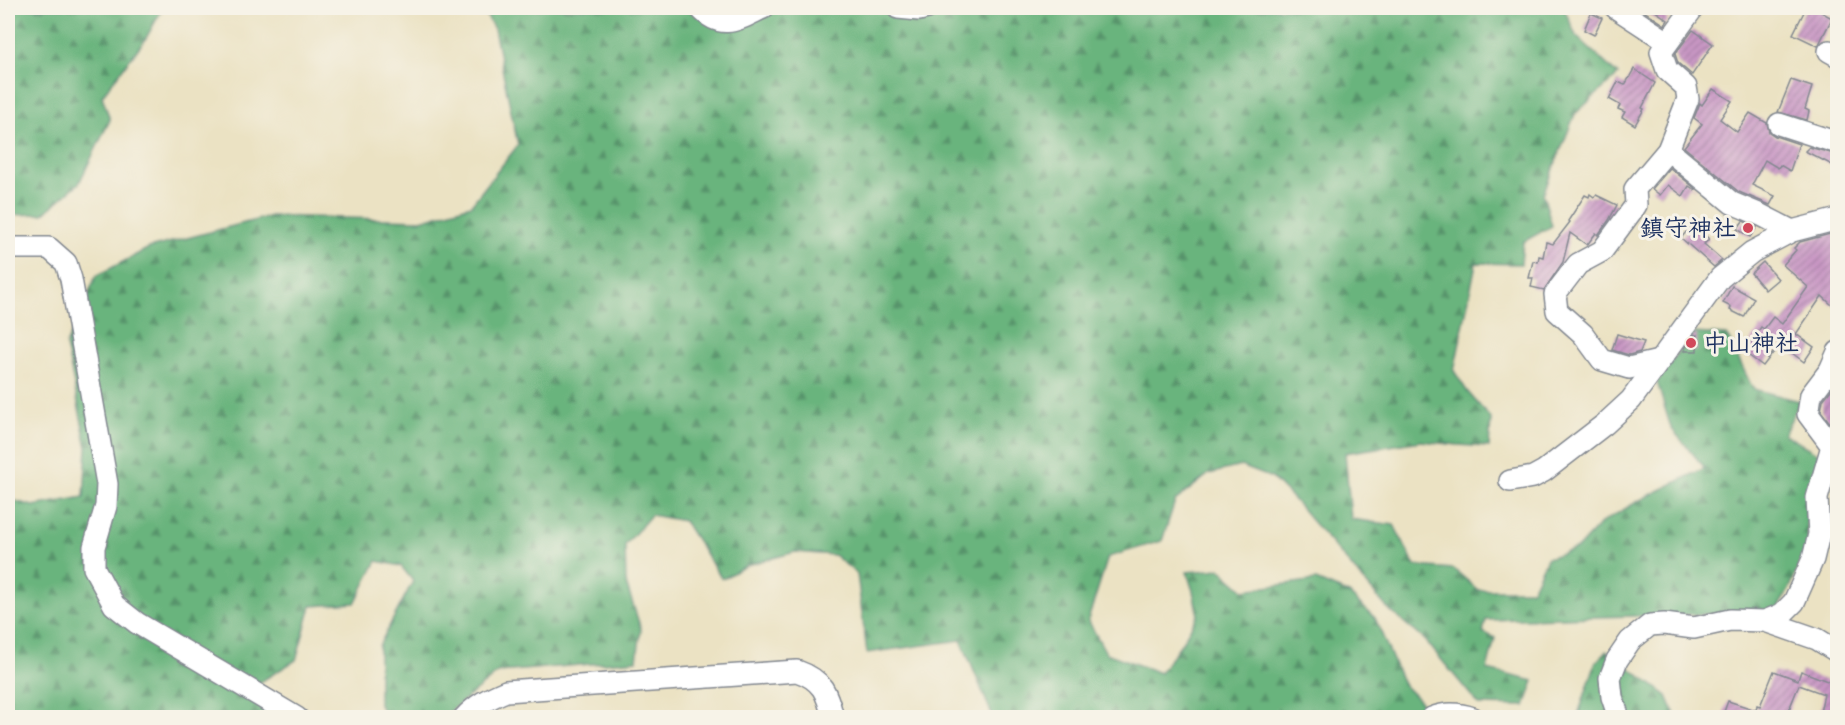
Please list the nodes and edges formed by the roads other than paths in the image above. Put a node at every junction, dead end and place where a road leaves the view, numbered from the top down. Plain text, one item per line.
1 (700, 8) edge
2 (763, 8) edge
3 (898, 8) edge
4 (927, 8) edge
5 (1616, 8) edge
6 (1693, 8) edge
7 (1668, 42) junction
8 (1779, 124) dead end
9 (1838, 143) edge
10 (1668, 150) junction
11 (1838, 219) edge
12 (1792, 231) junction
13 (8, 248) edge
14 (1659, 361) junction
15 (1835, 366) edge
16 (1834, 445) edge
17 (1510, 481) dead end
18 (1764, 621) junction
19 (1838, 652) edge
20 (297, 717) edge
21 (464, 717) edge
22 (833, 717) edge
23 (1431, 717) edge
24 (1473, 717) edge
25 (1619, 717) edge

1 - 2 street
3 - 4 street
5 - 7 street
6 - 7 street
7 - 10 street
8 - 9 street
10 - 12 street
10 - 14 street
11 - 12 street
12 - 14 street
13 - 20 street
14 - 17 street
15 - 16 street
16 - 18 street
18 - 19 street
18 - 25 street
21 - 22 street
23 - 24 street

